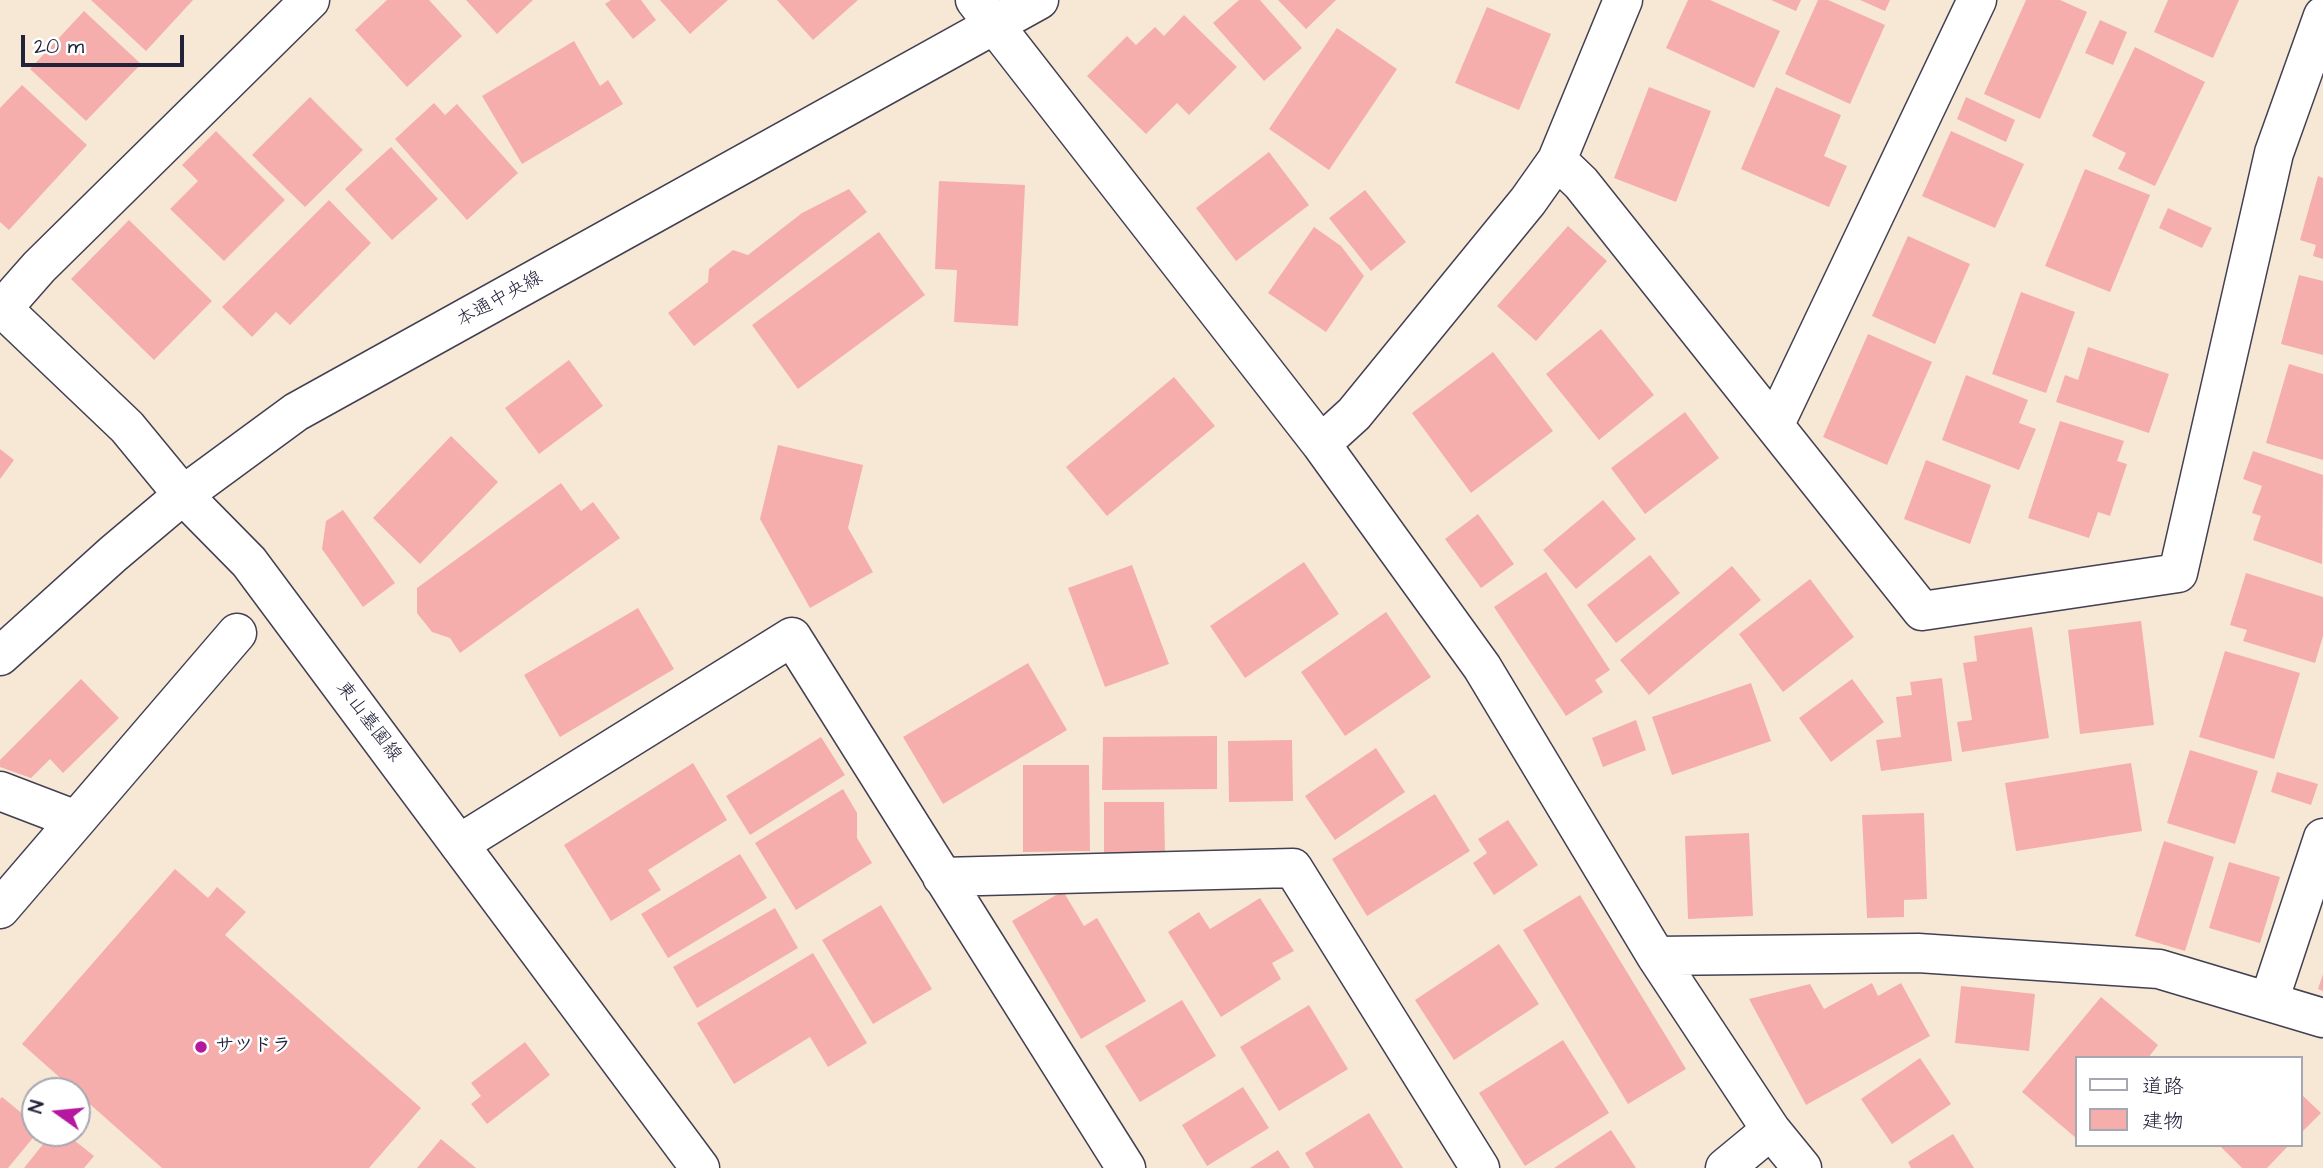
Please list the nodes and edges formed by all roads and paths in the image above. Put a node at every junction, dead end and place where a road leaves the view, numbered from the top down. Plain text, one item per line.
1 (310, 0) edge
2 (1039, 0) edge
3 (1623, 0) edge
4 (1977, 0) edge
5 (985, 13) edge
6 (2323, 16) edge
7 (1557, 160) junction
8 (1, 307) edge
9 (1775, 424) junction
10 (1321, 444) junction
11 (183, 495) junction
12 (237, 633) dead end
13 (0, 656) edge
14 (0, 791) edge
15 (76, 820) junction
16 (2323, 838) edge
17 (458, 844) junction
18 (942, 877) junction
19 (0, 909) edge
20 (1656, 956) junction
21 (2269, 1001) junction
22 (2323, 1018) edge
23 (1770, 1130) junction
24 (700, 1168) edge
25 (1126, 1168) edge
26 (1480, 1168) edge
27 (1725, 1168) edge
28 (1802, 1168) edge

1 - 8 street
2 - 5 street, 本通中央線
3 - 7 street
4 - 9 street
5 - 10 street
5 - 11 street, 本通中央線
6 - 9 street
7 - 9 street
7 - 10 street
8 - 11 street, 東山墓園線
10 - 20 street
11 - 13 street, 本通中央線
11 - 17 street, 東山墓園線
12 - 15 street
14 - 15 street
15 - 19 street
16 - 21 street
17 - 18 street
17 - 24 street, 東山墓園線
18 - 25 street
18 - 26 street
20 - 21 street
20 - 23 street
21 - 22 street
23 - 27 street
23 - 28 street

